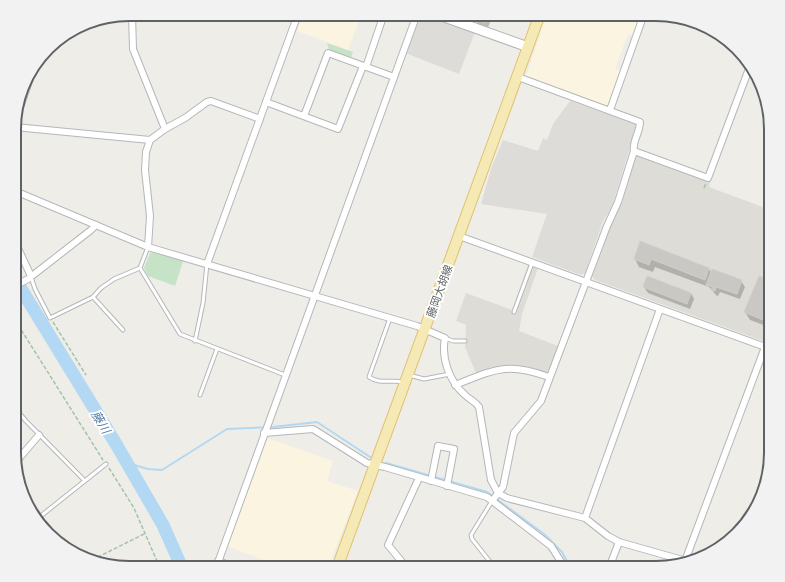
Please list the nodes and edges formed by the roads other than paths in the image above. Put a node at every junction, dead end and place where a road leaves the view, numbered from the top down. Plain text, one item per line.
1 (132, 21) edge
2 (295, 21) edge
3 (381, 21) edge
4 (414, 21) edge
5 (456, 21) edge
6 (537, 21) edge
7 (642, 21) edge
8 (528, 47) junction
9 (364, 66) junction
10 (748, 72) edge
11 (394, 77) junction
12 (518, 77) junction
13 (266, 102) junction
14 (610, 110) junction
15 (304, 116) junction
16 (260, 119) junction
17 (21, 128) edge
18 (165, 129) junction
19 (150, 140) junction
20 (634, 151) junction
21 (21, 194) edge
22 (96, 225) junction
23 (459, 236) junction
24 (148, 247) junction
25 (21, 257) edge
26 (532, 262) junction
27 (207, 264) junction
28 (140, 268) junction
29 (29, 278) junction
30 (586, 281) junction
31 (21, 283) edge
32 (315, 296) junction
33 (93, 297) junction
34 (660, 309) junction
35 (514, 312) dead end
36 (390, 318) junction
37 (426, 328) junction
38 (123, 330) dead end
39 (445, 338) junction
40 (196, 341) junction
41 (465, 342) dead end
42 (764, 347) edge
43 (217, 349) junction
44 (764, 358) edge
45 (450, 374) junction
46 (285, 375) junction
47 (549, 377) junction
48 (407, 379) junction
49 (455, 385) junction
50 (200, 394) dead end
51 (21, 415) edge
52 (266, 429) junction
53 (40, 435) junction
54 (21, 456) edge
55 (106, 464) road end
56 (376, 466) junction
57 (419, 478) junction
58 (432, 478) junction
59 (84, 480) junction
60 (449, 483) junction
61 (495, 497) junction
62 (41, 516) edge
63 (585, 518) junction
64 (619, 542) junction
65 (688, 556) edge
66 (677, 558) edge
67 (218, 561) edge
68 (340, 561) edge
69 (401, 561) edge
70 (489, 561) edge
71 (561, 561) edge
72 (612, 561) edge

1 - 18 street
2 - 13 street
3 - 9 street
4 - 11 street
5 - 8 street
6 - 8 main road, 藤岡大胡線
7 - 14 street
8 - 12 main road, 藤岡大胡線
9 - 11 street
9 - 15 street
9 - 15 street
10 - 20 street
11 - 32 street
12 - 14 street
12 - 23 main road, 藤岡大胡線
13 - 15 street
13 - 16 street
14 - 20 street
16 - 18 street
16 - 27 street
17 - 19 street
18 - 19 street
19 - 24 street
20 - 30 street
21 - 22 street
22 - 24 street
22 - 29 street
23 - 26 street
23 - 37 main road, 藤岡大胡線
24 - 27 street
24 - 28 lane
25 - 29 street
26 - 30 street
26 - 35 lane
27 - 32 street
27 - 40 lane
28 - 33 lane
28 - 40 lane
29 - 31 street
29 - 33 lane
30 - 34 street
30 - 47 street
32 - 36 street
32 - 46 street
33 - 38 lane
34 - 42 street
34 - 63 street
36 - 37 street
36 - 48 lane
37 - 39 street
37 - 48 main road, 藤岡大胡線
39 - 41 lane
39 - 45 street
40 - 43 lane
43 - 46 lane
43 - 50 lane
44 - 65 street
45 - 48 lane
45 - 49 street
46 - 52 street
47 - 49 street
47 - 61 street
48 - 56 main road, 藤岡大胡線
49 - 61 street
51 - 53 lane
52 - 56 street
52 - 67 street
53 - 54 street
53 - 59 lane
55 - 59 lane
56 - 57 street
56 - 68 main road, 藤岡大胡線
57 - 58 street
57 - 69 street
58 - 60 street
58 - 60 street
59 - 62 lane
60 - 61 street
61 - 63 street
61 - 70 lane
61 - 71 street
63 - 64 street
64 - 66 street
64 - 72 street

